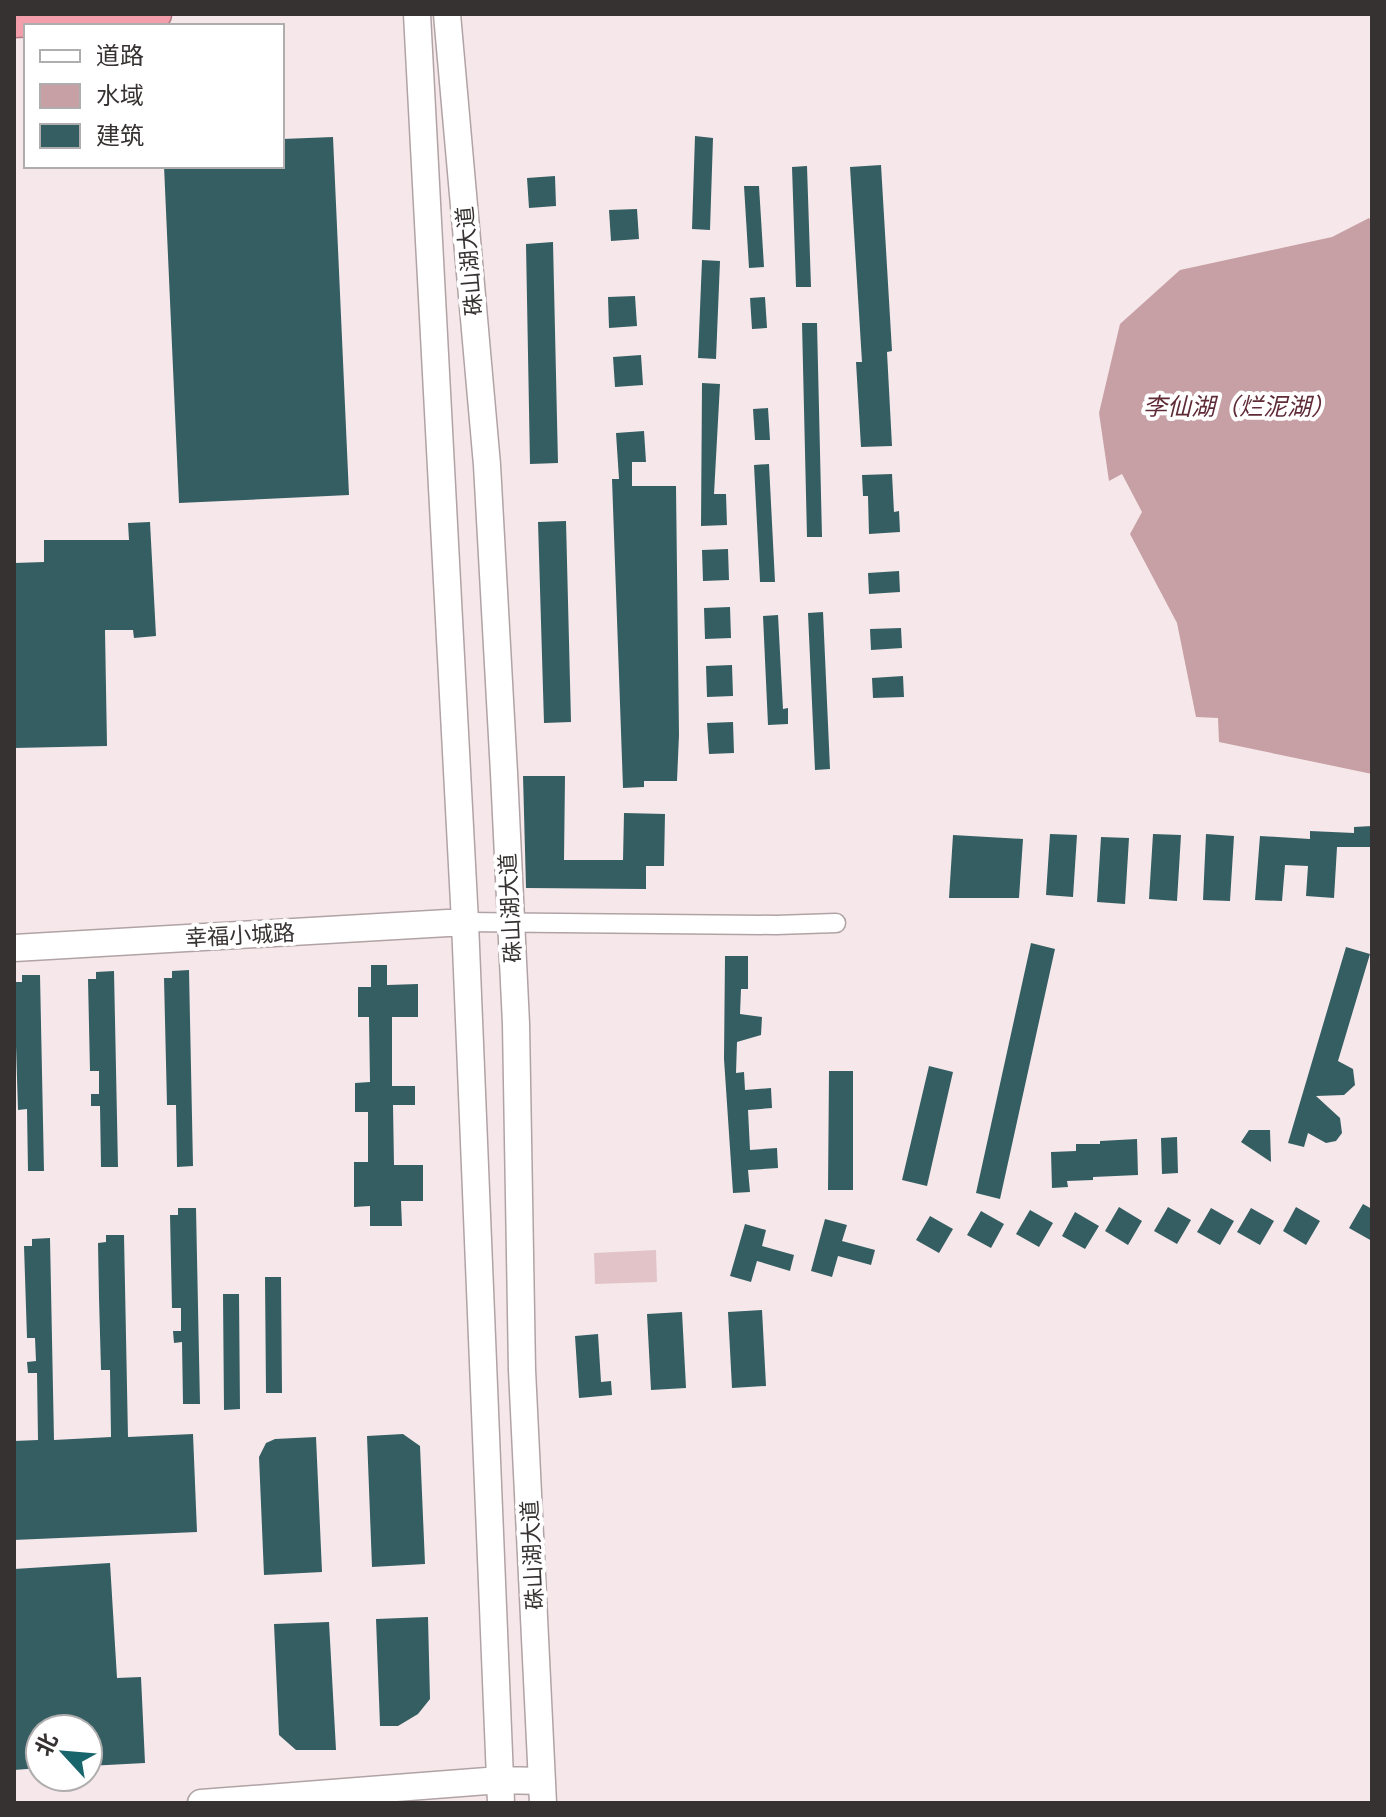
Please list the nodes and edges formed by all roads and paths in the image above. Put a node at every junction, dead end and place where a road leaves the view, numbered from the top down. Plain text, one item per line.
1 (155, 14) edge
2 (417, 14) edge
3 (447, 14) edge
4 (14, 21) edge
5 (465, 922) junction
6 (511, 922) junction
7 (836, 923) dead end
8 (14, 948) edge
9 (501, 1792) edge
10 (542, 1792) edge
11 (201, 1803) edge

1 - 4 highway
2 - 5 main road, 硃山湖大道
3 - 6 main road, 硃山湖大道
5 - 6 street
5 - 8 main road, 幸福小城路
5 - 9 main road, 硃山湖大道
6 - 7 street
6 - 10 main road, 硃山湖大道
9 - 10 main road
9 - 11 main road

